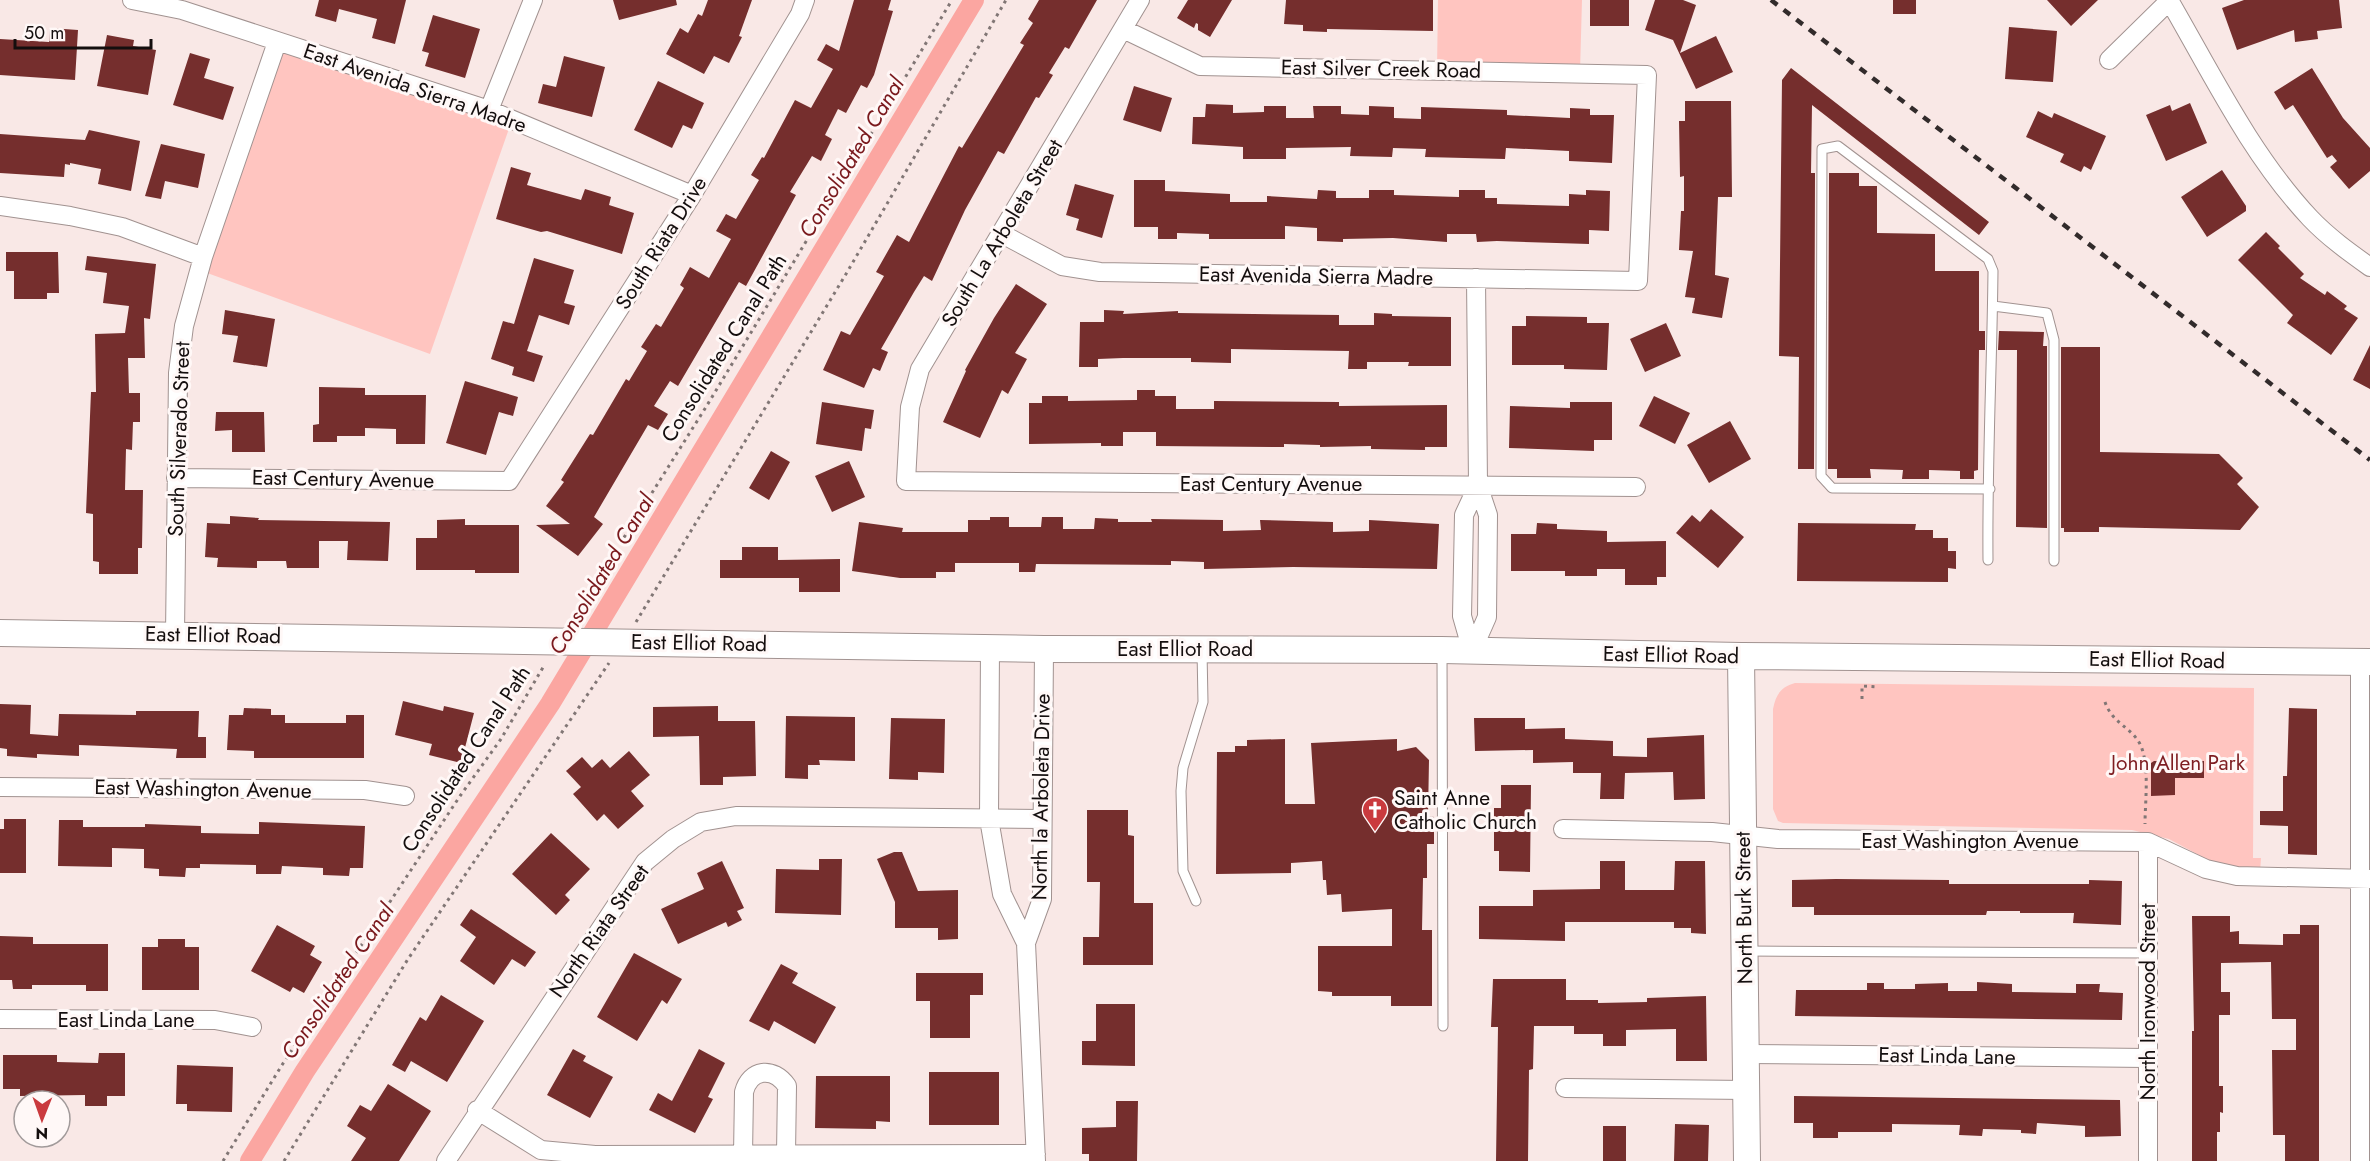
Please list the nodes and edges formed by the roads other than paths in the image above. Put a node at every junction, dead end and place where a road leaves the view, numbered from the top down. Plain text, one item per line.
1 (132, 0) edge
2 (533, 0) edge
3 (806, 0) edge
4 (1140, 0) edge
5 (2170, 0) edge
6 (183, 5) edge
7 (1123, 29) junction
8 (277, 42) junction
9 (2109, 60) dead end
10 (489, 110) junction
11 (692, 195) junction
12 (0, 206) edge
13 (1002, 234) junction
14 (202, 257) junction
15 (2370, 267) edge
16 (1476, 278) junction
17 (1638, 281) joint
18 (1993, 306) junction
19 (176, 477) junction
20 (906, 481) joint
21 (509, 482) joint
22 (1478, 485) junction
23 (1636, 487) dead end
24 (1990, 489) junction
25 (1988, 560) dead end
26 (2054, 561) dead end
27 (0, 633) edge
28 (175, 635) junction
29 (990, 646) junction
30 (1044, 649) junction
31 (1202, 649) junction
32 (1442, 650) junction
33 (1472, 651) junction
34 (1741, 656) junction
35 (2365, 662) edge
36 (0, 787) edge
37 (2365, 795) edge
38 (405, 796) dead end
39 (989, 819) junction
40 (1042, 819) junction
41 (1563, 829) dead end
42 (1743, 835) junction
43 (2147, 836) junction
44 (2365, 879) edge
45 (1196, 901) dead end
46 (1026, 943) junction
47 (1745, 951) junction
48 (2148, 953) junction
49 (0, 1019) edge
50 (1443, 1026) dead end
51 (252, 1027) dead end
52 (1746, 1054) junction
53 (2147, 1058) junction
54 (1565, 1088) dead end
55 (1747, 1090) junction
56 (477, 1110) junction
57 (786, 1154) junction
58 (743, 1155) junction
59 (1036, 1157) edge
60 (446, 1161) edge
61 (1747, 1161) edge
62 (2148, 1161) edge
63 (2360, 1161) edge

1 - 6 street, East Avenida Sierra Madre
2 - 10 street
3 - 11 street, South Riata Drive
4 - 7 street, South La Arboleta Street
5 - 9 street
5 - 15 street
6 - 8 street, East Avenida Sierra Madre
7 - 13 street, South La Arboleta Street
7 - 17 street, East Silver Creek Road
8 - 10 street, East Avenida Sierra Madre
8 - 14 street, South Silverado Street
10 - 11 street, East Avenida Sierra Madre
11 - 21 street, South Riata Drive
12 - 14 street
13 - 16 street, East Avenida Sierra Madre
13 - 20 street, South La Arboleta Street
14 - 19 street, South Silverado Street
16 - 17 street, East Avenida Sierra Madre
16 - 22 street
18 - 24 lane
18 - 24 lane
18 - 26 lane
19 - 21 street, East Century Avenue
19 - 28 street, South Silverado Street
20 - 22 street, East Century Avenue
22 - 23 street, East Century Avenue
22 - 33 street
24 - 25 lane
27 - 28 main road, East Elliot Road
28 - 29 main road, East Elliot Road
29 - 30 main road, East Elliot Road
29 - 39 street, North la Arboleta Drive
30 - 31 main road, East Elliot Road
30 - 40 street, North la Arboleta Drive
31 - 32 main road, East Elliot Road
31 - 45 lane
32 - 33 main road, East Elliot Road
32 - 50 lane
33 - 34 main road, East Elliot Road
34 - 35 main road, East Elliot Road
34 - 42 main road, North Burk Street
35 - 37 street
36 - 38 street, East Washington Avenue
37 - 44 street
39 - 40 street, North Riata Street
39 - 46 street, North la Arboleta Drive
39 - 56 street, North Riata Street
40 - 46 street, North la Arboleta Drive
41 - 42 street, East Washington Avenue
42 - 43 street, East Washington Avenue
42 - 47 main road, North Burk Street
43 - 44 street, East Washington Avenue
43 - 48 street, North Ironwood Street
44 - 63 street
46 - 59 street, North la Arboleta Drive
47 - 48 lane
47 - 52 main road, North Burk Street
48 - 53 street, North Ironwood Street
49 - 51 street, East Linda Lane
52 - 53 street, East Linda Lane
52 - 55 main road, North Burk Street
53 - 62 street, North Ironwood Street
54 - 55 street
55 - 61 main road, North Burk Street
56 - 58 street
56 - 60 street, North Riata Street
57 - 58 street
57 - 58 street
57 - 59 street

